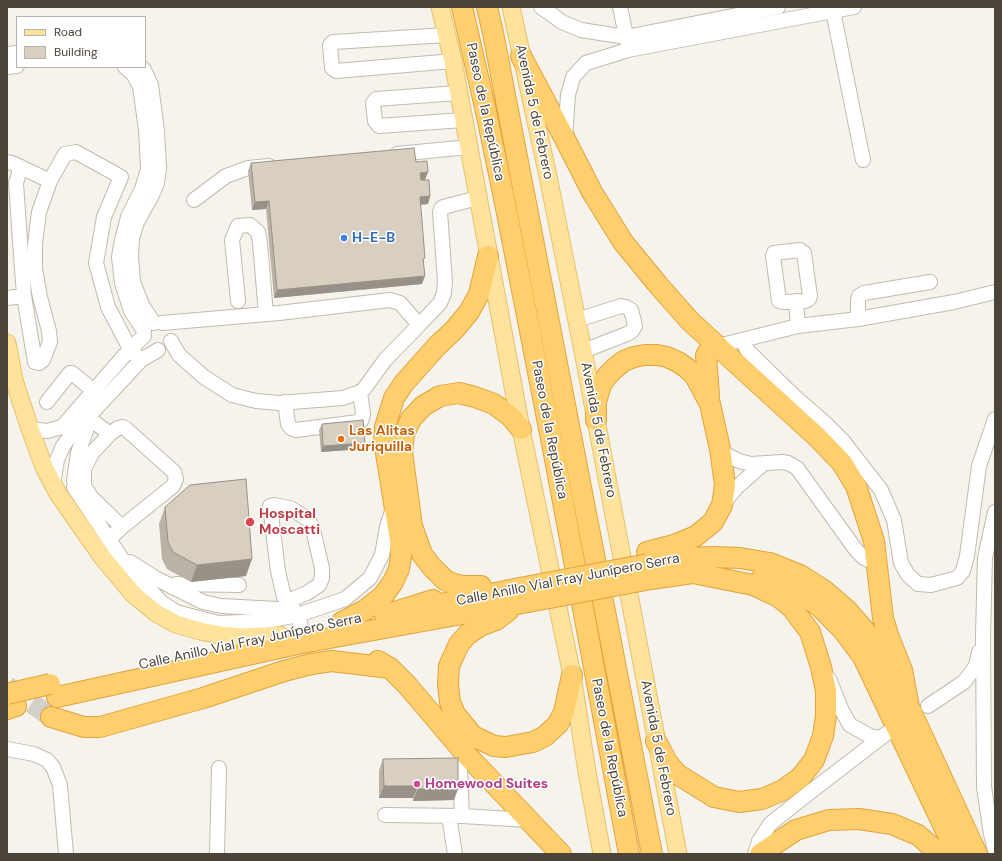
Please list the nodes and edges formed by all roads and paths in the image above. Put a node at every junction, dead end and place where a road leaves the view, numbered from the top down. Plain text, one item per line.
1 (440, 7) edge
2 (462, 7) edge
3 (487, 7) edge
4 (492, 7) edge
5 (511, 7) edge
6 (541, 7) edge
7 (620, 7) edge
8 (778, 7) edge
9 (854, 7) edge
10 (812, 11) edge
11 (833, 11) junction
12 (493, 33) junction
13 (447, 35) junction
14 (627, 43) junction
15 (521, 56) junction
16 (453, 61) junction
17 (125, 68) edge
18 (142, 68) edge
19 (458, 93) junction
20 (463, 120) junction
21 (565, 139) junction
22 (468, 147) junction
23 (380, 156) edge
24 (863, 160) dead end
25 (7, 162) edge
26 (279, 165) edge
27 (21, 167) junction
28 (50, 181) junction
29 (147, 192) junction
30 (478, 198) junction
31 (194, 200) dead end
32 (488, 256) junction
33 (930, 282) dead end
34 (995, 292) edge
35 (24, 296) junction
36 (7, 298) edge
37 (238, 301) dead end
38 (796, 301) dead end
39 (266, 314) junction
40 (858, 319) junction
41 (186, 320) junction
42 (577, 320) junction
43 (418, 325) junction
44 (798, 326) junction
45 (151, 328) junction
46 (743, 340) junction
47 (7, 343) edge
48 (166, 344) junction
49 (718, 346) junction
50 (130, 349) junction
51 (583, 351) junction
52 (141, 360) junction
53 (94, 391) junction
54 (360, 392) junction
55 (106, 400) junction
56 (47, 402) dead end
57 (285, 402) junction
58 (710, 404) junction
59 (83, 414) junction
60 (995, 419) edge
61 (596, 420) junction
62 (30, 429) junction
63 (521, 429) junction
64 (110, 434) junction
65 (720, 449) junction
66 (764, 463) junction
67 (53, 484) junction
68 (74, 487) junction
69 (394, 504) junction
70 (722, 505) junction
71 (995, 512) edge
72 (77, 522) junction
73 (122, 527) junction
74 (109, 539) junction
75 (122, 559) junction
76 (878, 564) junction
77 (648, 565) junction
78 (693, 573) junction
79 (239, 585) dead end
80 (481, 586) junction
81 (164, 590) junction
82 (521, 593) junction
83 (288, 601) junction
84 (385, 615) junction
85 (342, 622) junction
86 (301, 630) junction
87 (810, 632) junction
88 (983, 634) junction
89 (280, 635) junction
90 (390, 668) junction
91 (572, 675) junction
92 (54, 690) junction
93 (10, 703) edge
94 (919, 706) junction
95 (51, 717) tunnel mouth
96 (656, 741) junction
97 (7, 749) edge
98 (463, 751) junction
99 (219, 768) dead end
100 (385, 815) dead end
101 (456, 816) junction
102 (529, 820) junction
103 (995, 850) edge
104 (66, 854) edge
105 (217, 854) edge
106 (455, 854) edge
107 (561, 854) edge
108 (602, 854) edge
109 (629, 854) edge
110 (652, 854) edge
111 (678, 854) edge
112 (755, 854) edge
113 (760, 854) edge
114 (940, 854) edge
115 (956, 854) edge
116 (977, 854) edge

1 - 13 main road
2 - 109 highway, Paseo de la República
3 - 12 highway, Paseo de la República
4 - 12 highway
5 - 15 main road, Avenida 5 de Febrero
6 - 14 street
7 - 14 street
8 - 14 street
9 - 11 street
10 - 11 street
10 - 14 street
11 - 24 street
12 - 110 highway, Paseo de la República
13 - 16 main road
13 - 16 street
14 - 21 street
15 - 21 highway
15 - 42 main road, Avenida 5 de Febrero
16 - 19 main road
17 - 29 street
18 - 29 street
19 - 20 main road
19 - 20 street
20 - 22 main road
21 - 49 highway
22 - 23 street
22 - 30 main road
25 - 27 street
26 - 31 street
27 - 28 street
27 - 35 street
28 - 35 street
28 - 50 street
29 - 45 street
30 - 32 main road
30 - 43 street
32 - 63 main road
32 - 69 highway
33 - 40 street
34 - 40 street
35 - 36 street
37 - 39 street
38 - 44 street
39 - 41 street
39 - 43 street
40 - 44 street
41 - 45 street
41 - 48 street
42 - 51 main road, Avenida 5 de Febrero
42 - 51 street
43 - 54 street
44 - 46 street
45 - 48 street
45 - 48 street
45 - 50 street
46 - 49 street
46 - 60 street
47 - 62 main road
48 - 52 street
48 - 57 street
49 - 58 highway
49 - 76 highway
50 - 52 street
50 - 53 street
51 - 61 main road, Avenida 5 de Febrero
52 - 55 street
53 - 55 street
53 - 56 street
53 - 59 street
54 - 57 street
54 - 57 street
55 - 59 street
58 - 61 highway
58 - 65 highway
59 - 62 street
59 - 64 street
59 - 67 street
59 - 68 street
61 - 96 main road, Avenida 5 de Febrero
62 - 67 main road
63 - 80 highway
63 - 91 main road
64 - 73 street
64 - 73 street
65 - 66 street
65 - 70 highway
66 - 70 street
66 - 76 street
67 - 72 main road
68 - 72 street
68 - 74 street
69 - 85 highway
69 - 86 street
70 - 77 highway
71 - 88 street
72 - 89 main road
73 - 74 street
74 - 75 street
75 - 81 street
75 - 81 street
76 - 94 highway
77 - 78 highway, Calle Anillo Vial Fray Junípero Serra
77 - 82 highway, Calle Anillo Vial Fray Junípero Serra, bridge
77 - 82 highway
77 - 94 highway, Calle Anillo Vial Fray Junípero Serra
78 - 87 highway
78 - 115 highway, Calle Anillo Vial Fray Junípero Serra
79 - 81 street
80 - 82 highway
80 - 84 highway
81 - 86 street
81 - 86 street
82 - 84 highway, Calle Anillo Vial Fray Junípero Serra
82 - 86 highway, Calle Anillo Vial Fray Junípero Serra
82 - 91 highway
83 - 83 street
83 - 86 street
84 - 85 highway, Calle Anillo Vial Fray Junípero Serra
85 - 86 highway, Calle Anillo Vial Fray Junípero Serra
86 - 89 highway, Calle Anillo Vial Fray Junípero Serra
86 - 90 highway
86 - 92 highway, Calle Anillo Vial Fray Junípero Serra
87 - 96 highway
87 - 112 street
88 - 94 street
88 - 103 street
89 - 92 highway, Calle Anillo Vial Fray Junípero Serra
90 - 95 highway
90 - 98 highway
91 - 108 main road
92 - 93 highway, Calle Anillo Vial Fray Junípero Serra
94 - 116 highway, Calle Anillo Vial Fray Junípero Serra
96 - 111 main road, Avenida 5 de Febrero
97 - 104 street
98 - 101 street
98 - 102 highway
99 - 105 street
100 - 101 street
101 - 102 street
101 - 106 street
102 - 107 highway
113 - 114 highway

